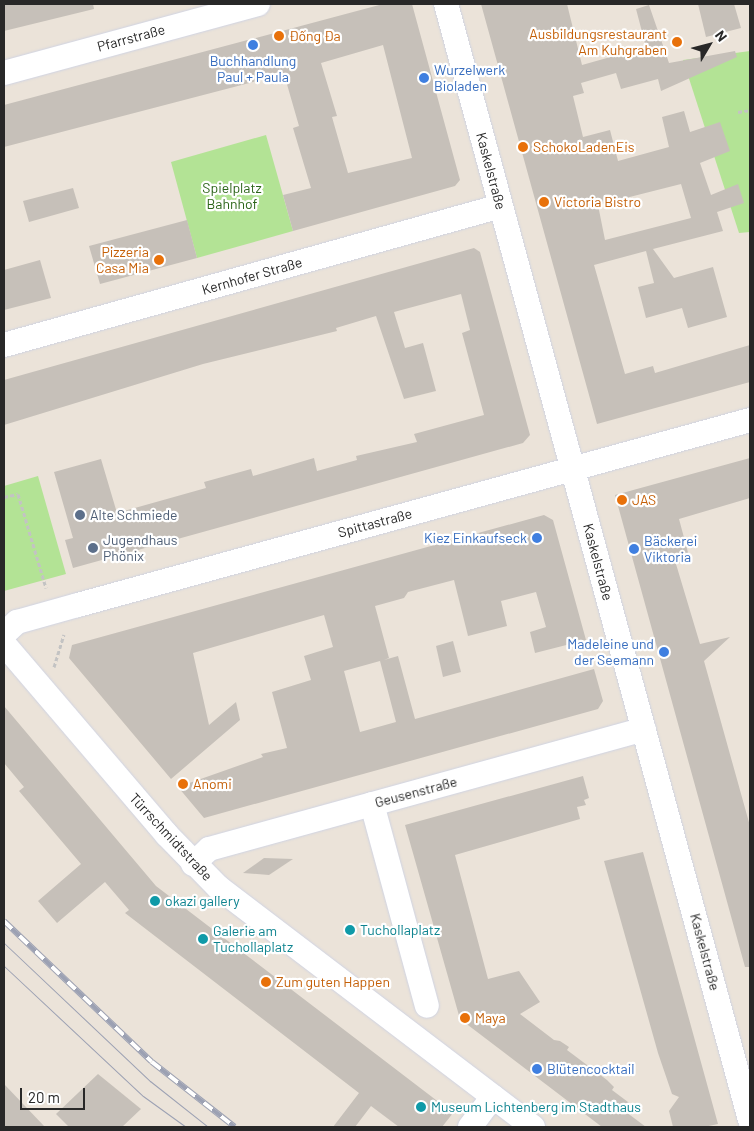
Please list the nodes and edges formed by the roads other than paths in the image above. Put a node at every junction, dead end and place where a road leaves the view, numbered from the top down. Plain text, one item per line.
1 (258, 4) edge
2 (446, 4) edge
3 (4, 73) edge
4 (501, 206) junction
5 (11, 343) edge
6 (750, 420) edge
7 (572, 468) junction
8 (4, 634) edge
9 (4, 644) edge
10 (644, 729) junction
11 (372, 804) junction
12 (193, 864) junction
13 (427, 1006) dead end
14 (493, 1097) junction
15 (750, 1120) edge
16 (470, 1127) edge
17 (533, 1127) edge

1 - 3 street, Pfarrstraße
2 - 4 street, Kaskelstraße
4 - 5 street, Kernhofer Straße
4 - 7 street, Kaskelstraße
6 - 7 street, Spittastraße
7 - 8 street, Spittastraße
7 - 10 street, Kaskelstraße
9 - 12 street, Türrschmidtstraße
10 - 11 street, Geusenstraße
10 - 15 street, Kaskelstraße
11 - 12 street, Geusenstraße
11 - 13 street
12 - 14 street, Türrschmidtstraße
14 - 16 street
14 - 17 street, Türrschmidtstraße

